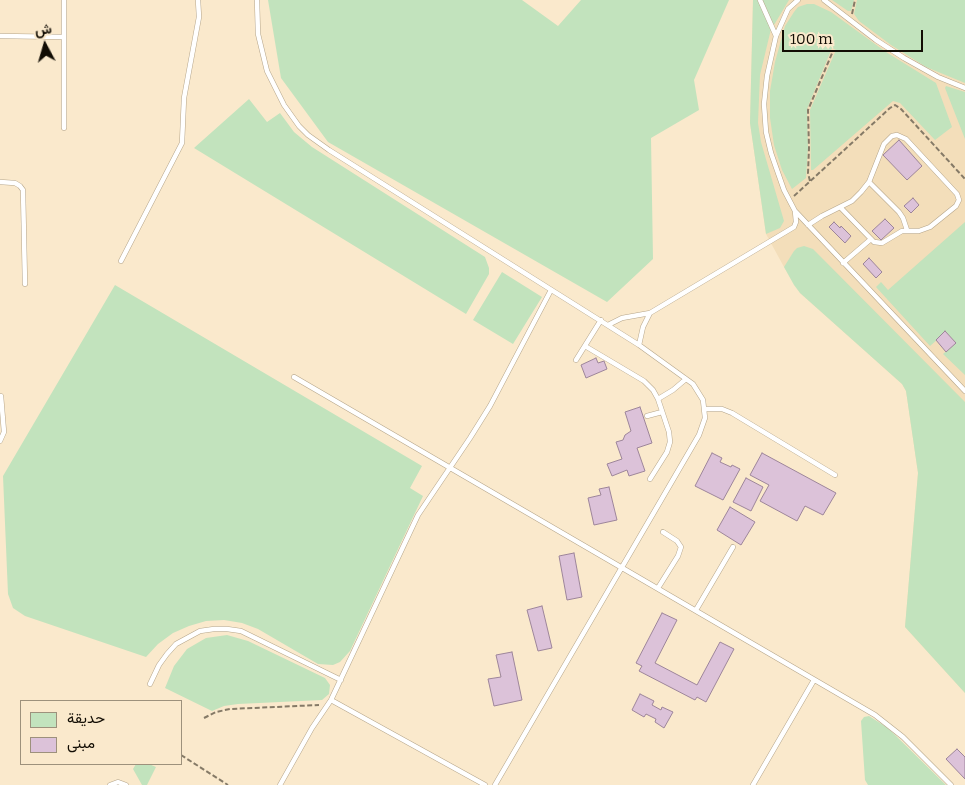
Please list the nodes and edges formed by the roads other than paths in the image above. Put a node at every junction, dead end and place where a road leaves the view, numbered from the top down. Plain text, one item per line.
1 (64, 0) edge
2 (198, 0) edge
3 (258, 0) edge
4 (760, 0) edge
5 (798, 0) edge
6 (824, 0) edge
7 (0, 36) edge
8 (776, 36) junction
9 (64, 37) junction
10 (965, 88) edge
11 (64, 128) dead end
12 (0, 182) edge
13 (869, 182) junction
14 (841, 208) junction
15 (796, 212) junction
16 (808, 225) junction
17 (907, 230) junction
18 (871, 239) junction
19 (121, 261) dead end
20 (843, 262) junction
21 (25, 284) dead end
22 (551, 290) junction
23 (650, 313) junction
24 (601, 320) junction
25 (608, 325) junction
26 (639, 345) junction
27 (585, 346) junction
28 (576, 360) dead end
29 (294, 377) dead end
30 (686, 379) junction
31 (965, 391) edge
32 (1, 396) dead end
33 (658, 399) junction
34 (705, 409) junction
35 (662, 412) junction
36 (647, 416) dead end
37 (0, 441) edge
38 (451, 468) junction
39 (835, 475) dead end
40 (650, 479) dead end
41 (663, 532) dead end
42 (733, 547) dead end
43 (622, 567) junction
44 (658, 588) junction
45 (696, 610) junction
46 (341, 680) junction
47 (814, 680) junction
48 (150, 684) dead end
49 (332, 700) junction
50 (110, 785) edge
51 (126, 785) edge
52 (280, 785) edge
53 (485, 785) edge
54 (495, 785) edge
55 (753, 785) edge
56 (951, 785) edge

1 - 9 lane
2 - 19 lane
3 - 22 lane
4 - 8 lane
5 - 8 lane
6 - 10 lane
7 - 9 lane
8 - 15 lane
9 - 11 lane
12 - 21 lane
13 - 14 lane
13 - 17 lane
13 - 17 lane
14 - 16 lane
14 - 18 lane
15 - 16 lane
15 - 23 lane
16 - 20 lane
17 - 18 lane
18 - 20 lane
20 - 31 lane
22 - 24 lane
22 - 38 lane
23 - 25 lane
23 - 26 lane
24 - 25 lane
24 - 27 lane
25 - 26 lane
26 - 30 lane
27 - 28 lane
27 - 33 lane
29 - 38 lane
30 - 33 lane
30 - 34 lane
32 - 37 lane
33 - 35 lane
34 - 39 lane
34 - 43 lane
35 - 36 lane
35 - 40 lane
38 - 43 lane
38 - 46 lane
41 - 44 lane
42 - 45 lane
43 - 44 lane
43 - 54 lane
44 - 45 lane
45 - 47 lane
46 - 48 lane
46 - 49 lane
47 - 55 lane
47 - 56 lane
49 - 52 lane
49 - 53 lane
50 - 51 lane

